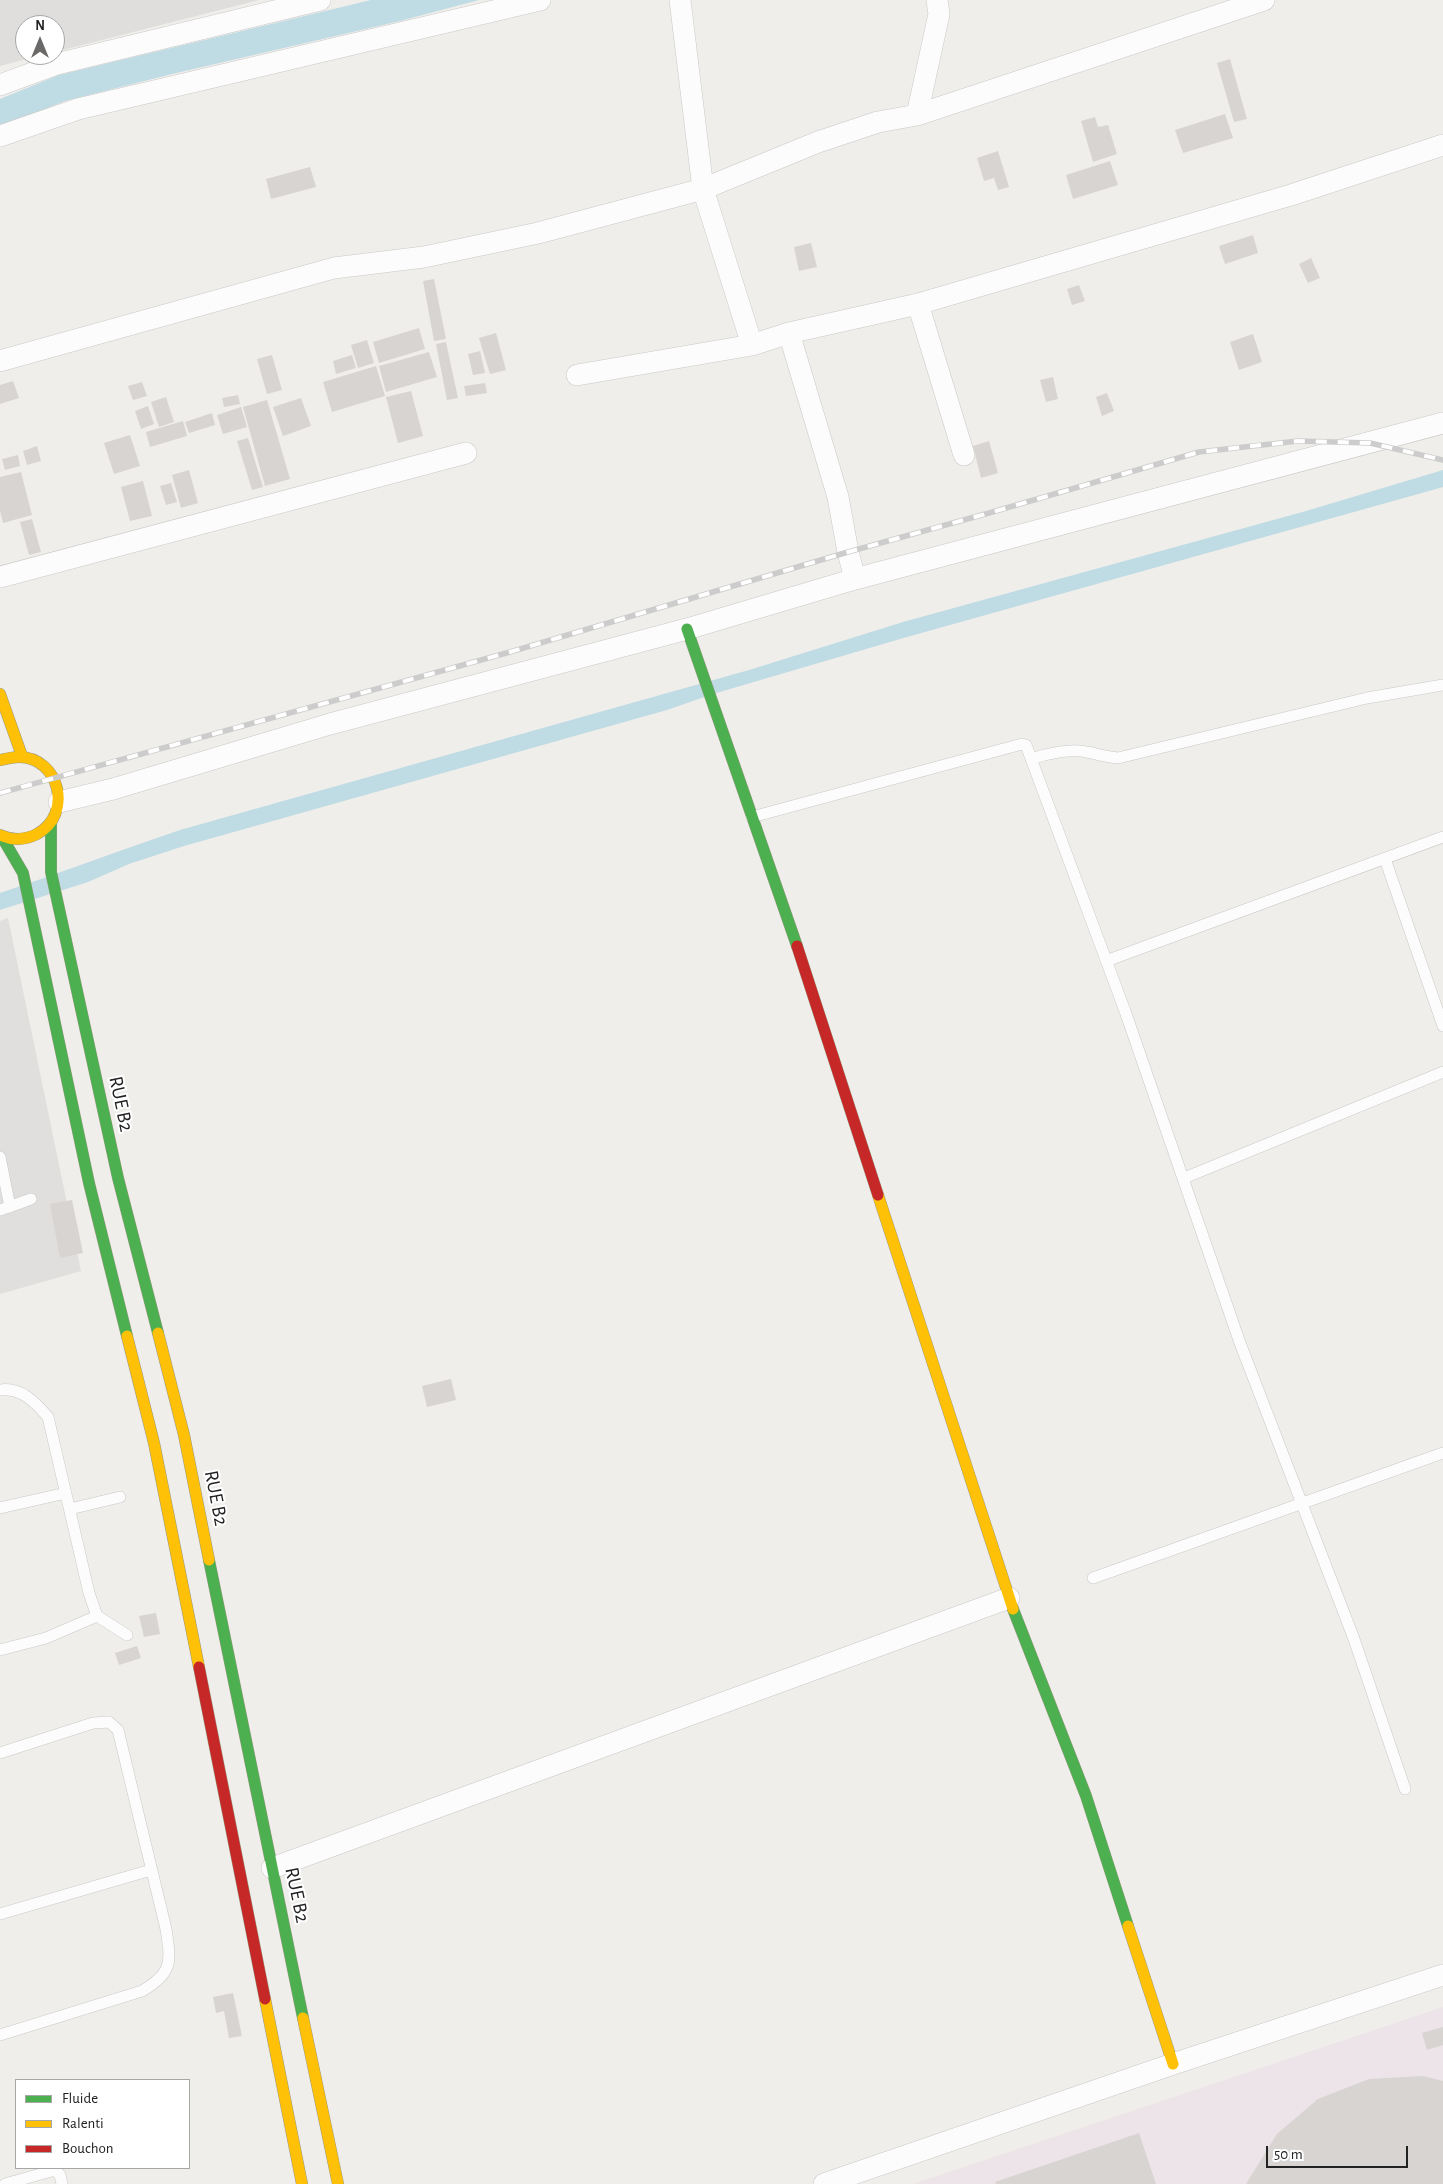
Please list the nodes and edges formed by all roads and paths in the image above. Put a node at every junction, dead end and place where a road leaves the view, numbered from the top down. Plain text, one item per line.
1 (320, 0) edge
2 (540, 0) edge
3 (680, 0) edge
4 (937, 0) edge
5 (1264, 0) edge
6 (0, 85) edge
7 (917, 115) junction
8 (0, 136) edge
9 (1443, 145) edge
10 (703, 189) junction
11 (918, 304) junction
12 (789, 333) junction
13 (752, 345) junction
14 (0, 361) edge
15 (577, 375) dead end
16 (1443, 422) edge
17 (466, 453) dead end
18 (964, 455) dead end
19 (0, 577) edge
20 (855, 579) junction
21 (687, 629) junction
22 (1443, 685) edge
23 (0, 694) edge
24 (22, 756) junction
25 (1031, 759) junction
26 (0, 760) edge
27 (59, 802) junction
28 (752, 817) junction
29 (51, 823) junction
30 (1, 836) edge
31 (1443, 837) edge
32 (1385, 859) junction
33 (1106, 961) junction
34 (1443, 1026) edge
35 (1443, 1072) edge
36 (0, 1158) edge
37 (1184, 1178) junction
38 (31, 1199) dead end
39 (5, 1208) edge
40 (0, 1390) edge
41 (1443, 1453) edge
42 (66, 1493) junction
43 (120, 1497) dead end
44 (1302, 1504) junction
45 (0, 1508) edge
46 (70, 1509) junction
47 (1093, 1578) dead end
48 (1009, 1598) junction
49 (97, 1616) junction
50 (127, 1635) dead end
51 (0, 1650) edge
52 (0, 1754) edge
53 (1405, 1789) dead end
54 (272, 1868) junction
55 (151, 1870) junction
56 (0, 1914) edge
57 (1443, 1975) edge
58 (0, 2035) edge
59 (1173, 2064) junction
60 (5, 2184) edge
61 (62, 2184) edge
62 (302, 2184) edge
63 (338, 2184) edge
64 (824, 2184) edge

1 - 6 street
2 - 8 street
3 - 10 street
4 - 7 street
5 - 7 street
7 - 10 street
9 - 11 street
10 - 13 street
10 - 14 street
11 - 12 street
11 - 18 street
12 - 13 street
12 - 20 street
13 - 15 street
16 - 20 street
17 - 19 street
20 - 21 street
21 - 27 street
21 - 28 main road
22 - 25 lane
23 - 24 main road
24 - 26 main road
24 - 27 main road
25 - 28 lane
25 - 33 lane
27 - 29 main road
28 - 48 main road
29 - 30 main road
29 - 54 main road, RUE B2
30 - 62 main road
31 - 32 lane
32 - 33 lane
32 - 34 lane
33 - 37 lane
35 - 37 lane
36 - 39 lane
37 - 44 lane
38 - 39 lane
40 - 42 lane
41 - 44 lane
42 - 45 lane
42 - 46 lane
43 - 46 lane
44 - 47 lane
44 - 53 lane
46 - 49 lane
48 - 54 street
48 - 59 main road
49 - 50 lane
49 - 51 lane
52 - 55 lane
54 - 63 main road, RUE B2
55 - 56 lane
55 - 58 lane
57 - 59 street
59 - 64 street
60 - 61 lane

